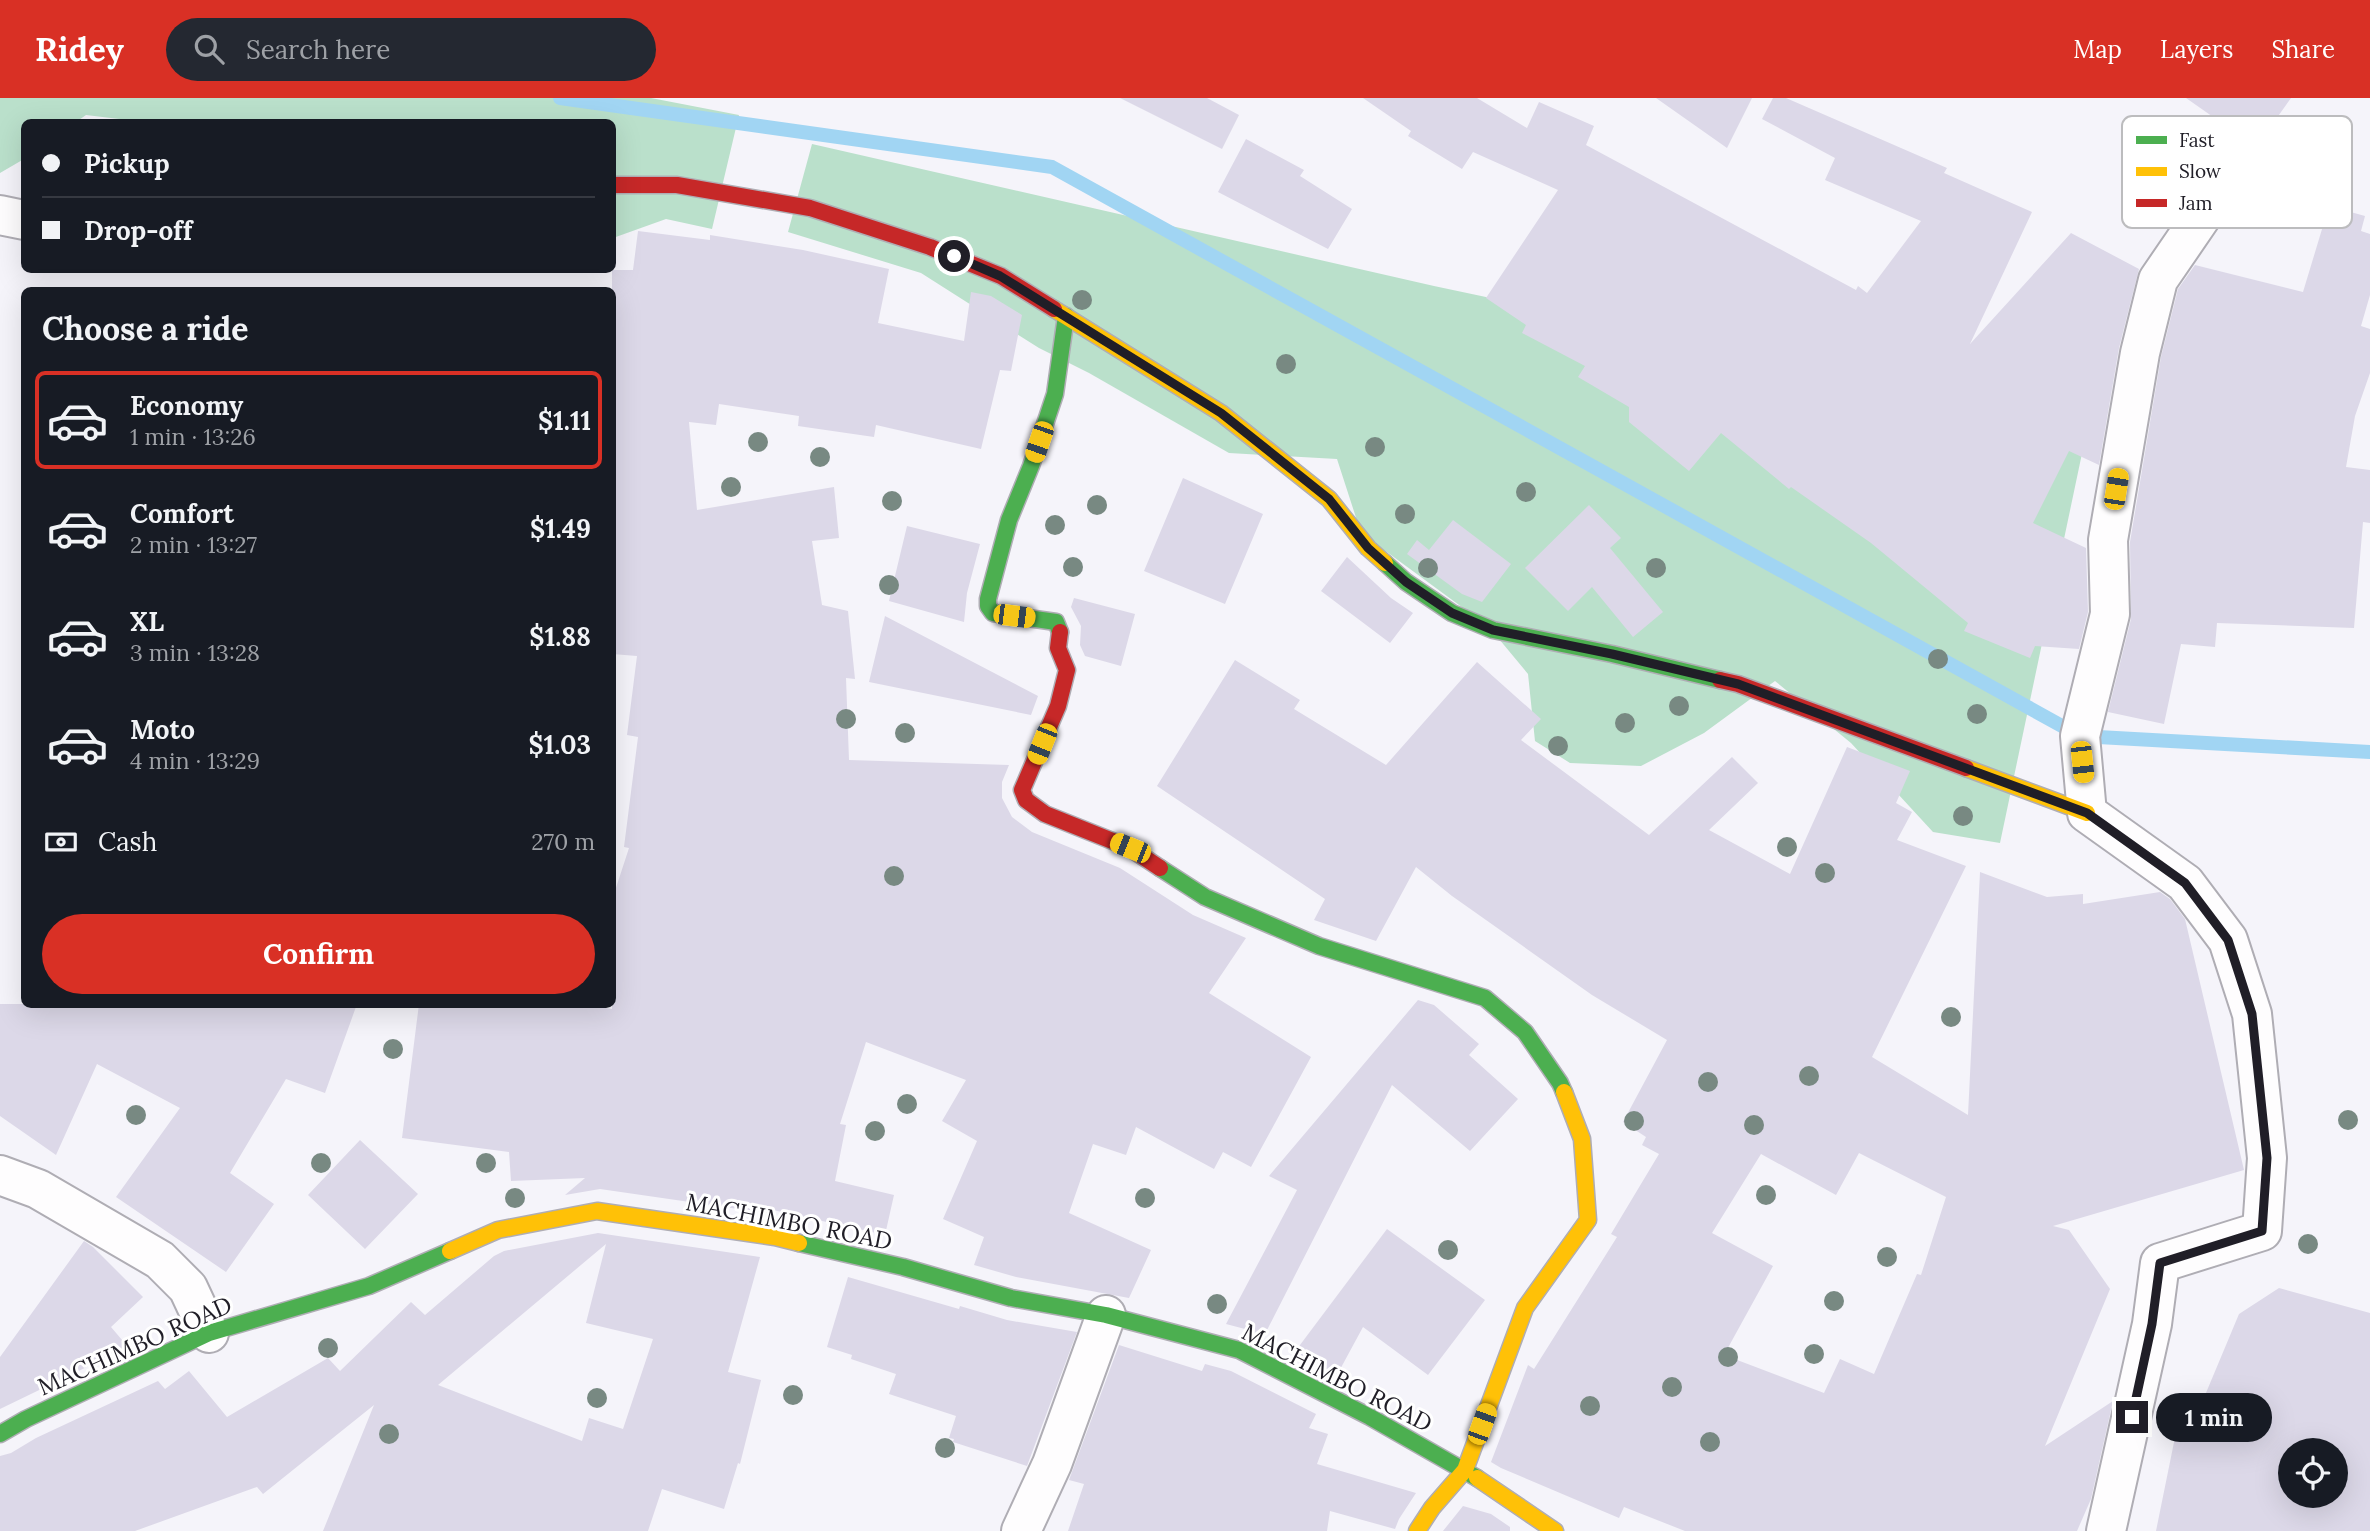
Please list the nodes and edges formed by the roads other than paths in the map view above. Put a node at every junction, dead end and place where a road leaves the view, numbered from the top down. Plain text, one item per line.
1 (616, 185) edge
2 (0, 215) edge
3 (21, 219) edge
4 (2194, 228) edge
5 (1066, 316) junction
6 (2087, 813) junction
7 (0, 1175) edge
8 (1106, 1315) junction
9 (209, 1333) junction
10 (0, 1434) edge
11 (1465, 1470) junction
12 (1021, 1531) edge
13 (1417, 1531) edge
14 (1555, 1531) edge
15 (2106, 1531) edge

1 - 5 street
2 - 3 street
4 - 6 street
5 - 6 street
5 - 11 street
6 - 15 street
7 - 9 street
8 - 9 street, MACHIMBO ROAD
8 - 11 street, MACHIMBO ROAD
8 - 12 street
9 - 10 street, MACHIMBO ROAD
11 - 13 street
11 - 14 street, MACHIMBO ROAD

